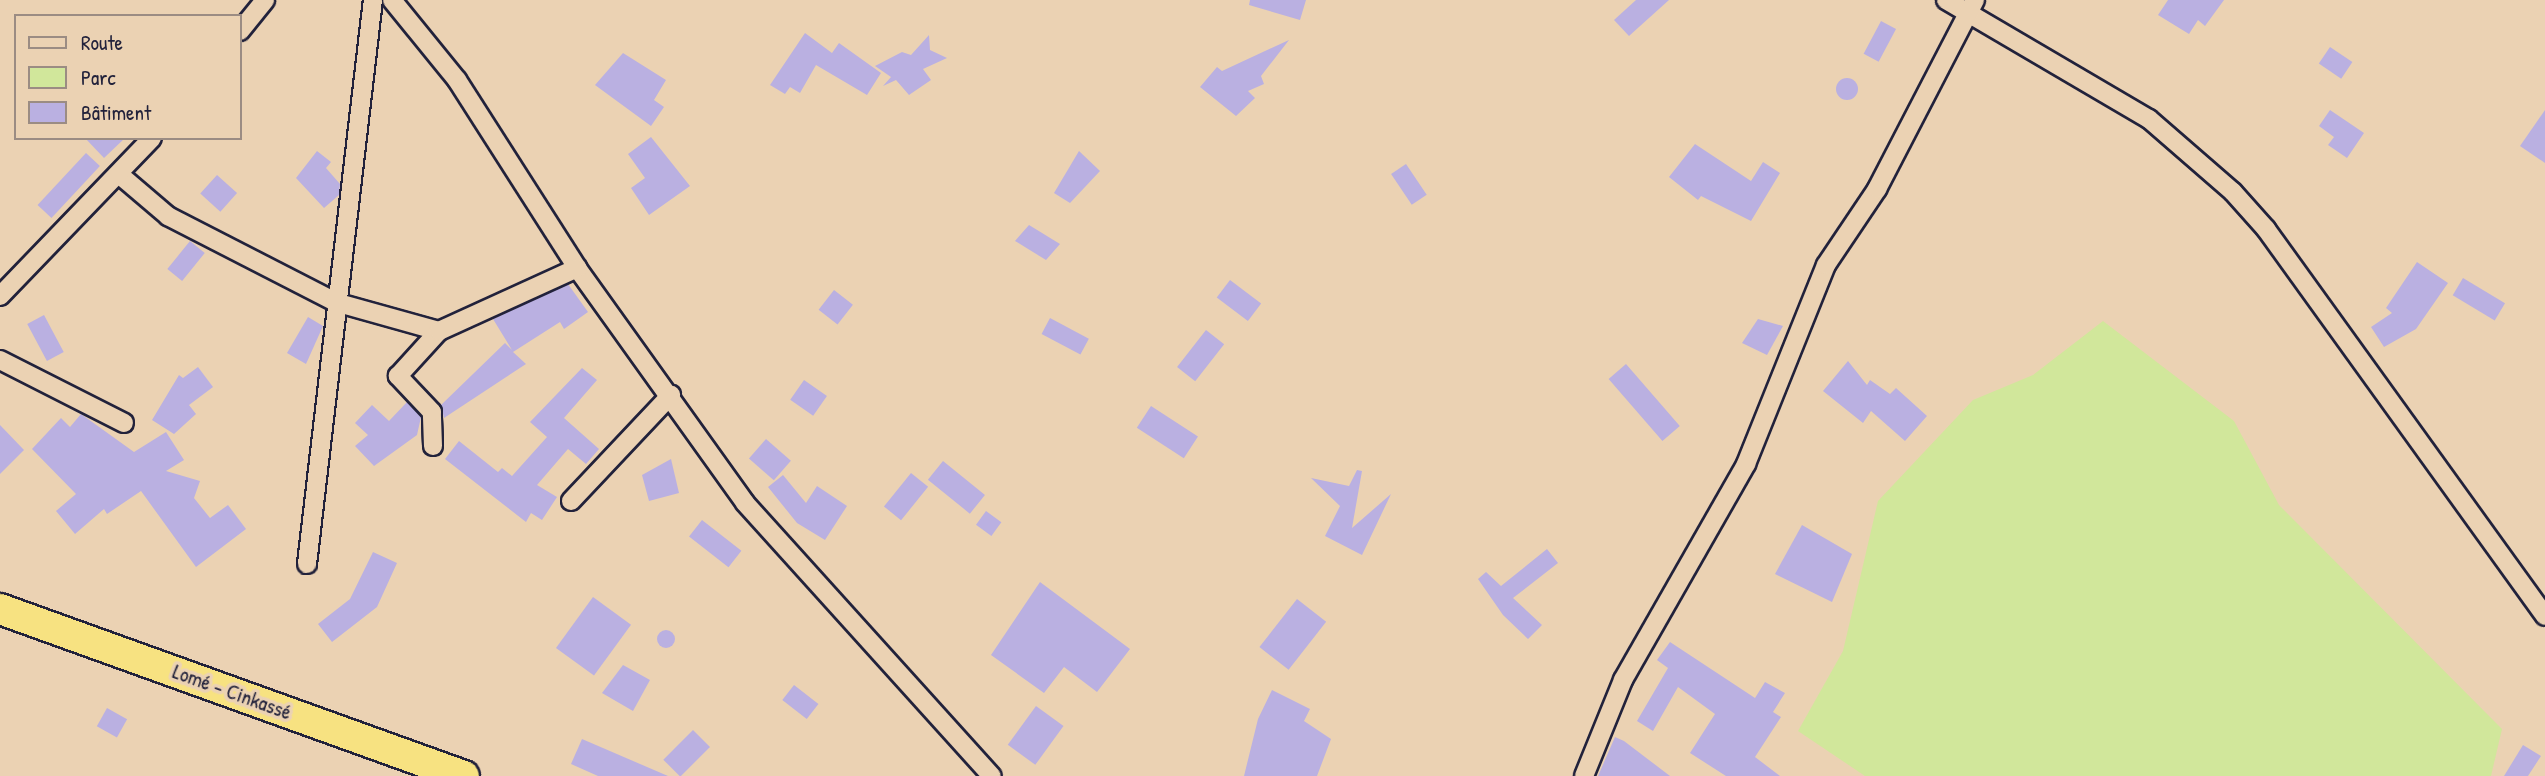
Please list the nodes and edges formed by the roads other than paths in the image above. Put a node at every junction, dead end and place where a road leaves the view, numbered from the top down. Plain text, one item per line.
1 (265, 0) edge
2 (373, 0) edge
3 (392, 0) edge
4 (1946, 0) edge
5 (1973, 7) edge
6 (242, 29) edge
7 (150, 140) edge
8 (121, 176) junction
9 (577, 268) junction
10 (0, 296) edge
11 (335, 302) junction
12 (439, 331) junction
13 (0, 360) edge
14 (671, 395) junction
15 (124, 423) dead end
16 (433, 446) dead end
17 (571, 501) dead end
18 (307, 564) dead end
19 (0, 609) edge
20 (2545, 616) edge
21 (464, 776) edge
22 (992, 776) edge
23 (1584, 776) edge

1 - 6 street
2 - 11 street
3 - 9 street
4 - 5 street
5 - 20 street
5 - 23 street
7 - 8 street
8 - 10 street
8 - 11 street
9 - 12 street
9 - 14 street
11 - 12 street
11 - 18 street
12 - 16 street
13 - 15 street
14 - 17 street
14 - 22 street
19 - 21 highway, Lomé - Cinkassé

